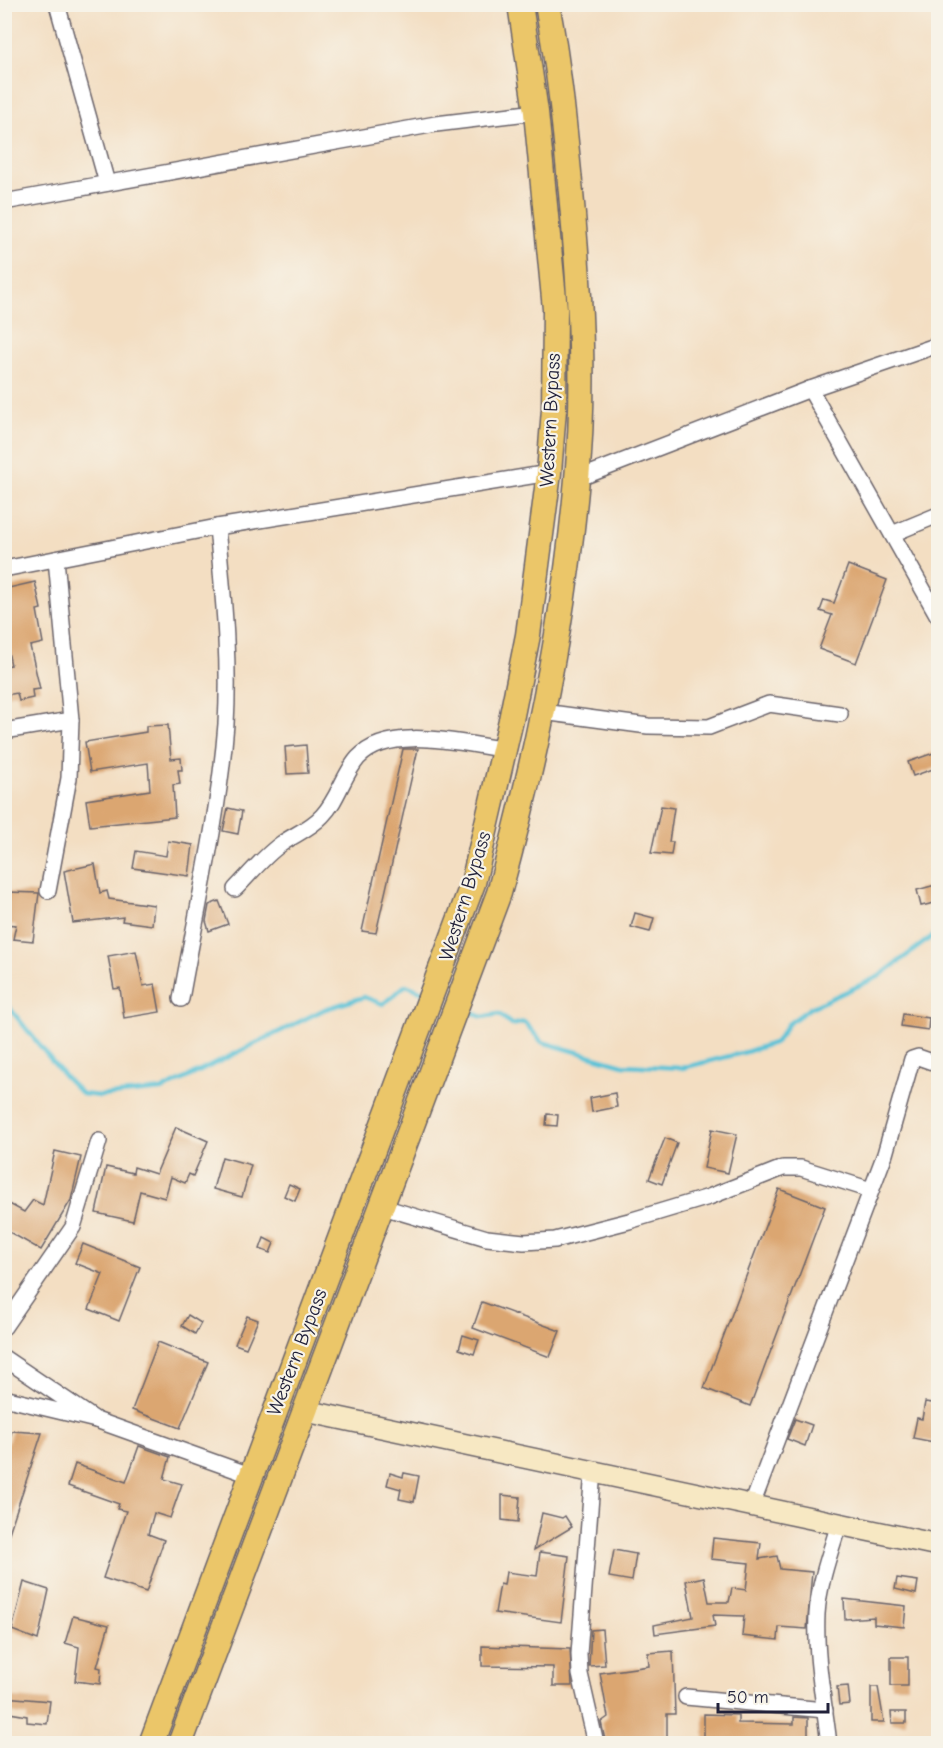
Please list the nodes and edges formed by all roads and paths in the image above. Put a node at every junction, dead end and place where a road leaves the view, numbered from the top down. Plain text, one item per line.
1 (520, 4) edge
2 (547, 4) edge
3 (61, 6) edge
4 (536, 112) junction
5 (106, 183) junction
6 (4, 202) edge
7 (939, 345) edge
8 (810, 389) junction
9 (549, 473) junction
10 (577, 479) junction
11 (939, 515) edge
12 (217, 527) junction
13 (892, 534) junction
14 (56, 560) junction
15 (4, 569) edge
16 (939, 615) edge
17 (543, 712) junction
18 (840, 714) dead end
19 (71, 720) junction
20 (4, 731) edge
21 (503, 749) junction
22 (235, 889) dead end
23 (48, 891) dead end
24 (181, 999) dead end
25 (939, 1064) edge
26 (99, 1141) dead end
27 (871, 1190) junction
28 (383, 1207) junction
29 (4, 1327) edge
30 (4, 1358) edge
31 (4, 1398) edge
32 (306, 1410) junction
33 (96, 1420) junction
34 (593, 1470) junction
35 (250, 1475) junction
36 (752, 1505) junction
37 (839, 1524) junction
38 (939, 1545) edge
39 (686, 1697) dead end
40 (825, 1710) junction
41 (151, 1743) edge
42 (180, 1743) edge
43 (597, 1743) edge
44 (829, 1743) edge

1 - 4 main road, Western Bypass
2 - 10 main road, Western Bypass
3 - 5 street
4 - 5 street
4 - 9 main road, Western Bypass
5 - 6 street
7 - 8 street
8 - 10 street
8 - 13 street
9 - 12 street
9 - 21 main road, Western Bypass
10 - 17 main road, Western Bypass
11 - 13 street
12 - 14 street
12 - 24 street
13 - 16 street
14 - 15 street
14 - 19 street
17 - 18 street
17 - 28 main road, Western Bypass
19 - 20 street
19 - 23 street
21 - 22 street
21 - 35 main road, Western Bypass
25 - 27 street
26 - 29 street
27 - 28 street
27 - 36 street
28 - 32 main road, Western Bypass
30 - 33 street
31 - 33 street
32 - 34 street
32 - 42 main road, Western Bypass
33 - 35 street
34 - 36 street
34 - 43 street
35 - 41 main road, Western Bypass
36 - 37 street
37 - 38 street
37 - 40 street
39 - 40 street
40 - 44 street

